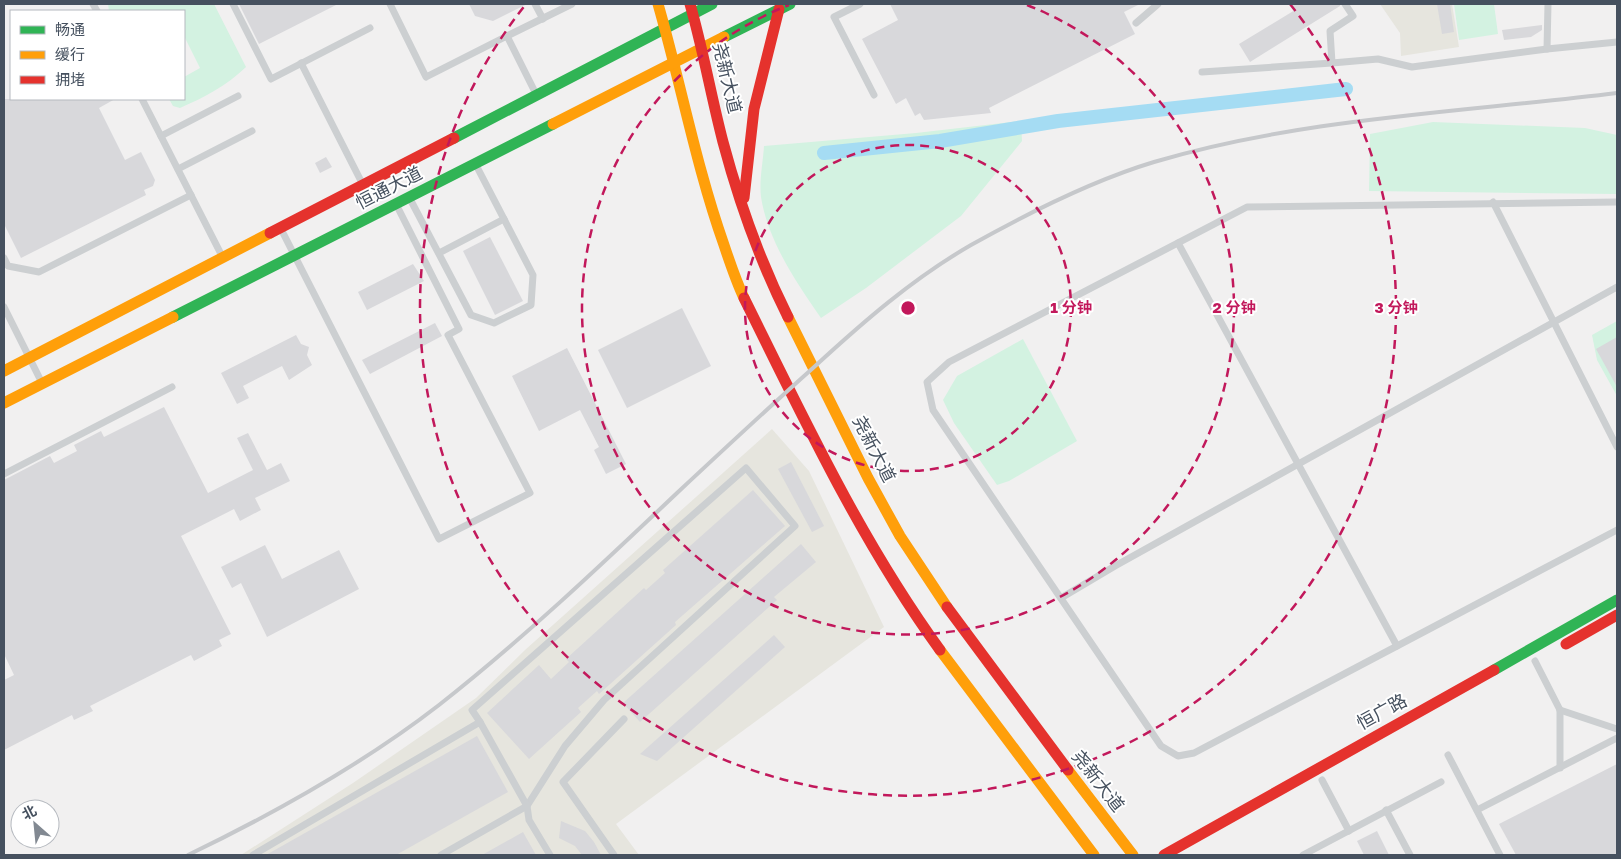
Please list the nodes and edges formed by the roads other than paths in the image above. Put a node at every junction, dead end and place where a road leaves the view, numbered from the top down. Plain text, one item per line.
1 (233, 4) edge
2 (390, 4) edge
3 (535, 4) edge
4 (572, 4) edge
5 (658, 4) edge
6 (712, 4) edge
7 (860, 4) edge
8 (1158, 4) edge
9 (1345, 4) edge
10 (1548, 4) edge
11 (785, 6) edge
12 (691, 9) edge
13 (542, 19) junction
14 (1136, 23) dead end
15 (370, 28) dead end
16 (665, 28) junction
17 (508, 36) junction
18 (1617, 42) edge
19 (703, 48) junction
20 (1547, 49) junction
21 (675, 62) junction
22 (1332, 62) junction
23 (301, 64) junction
24 (1202, 72) dead end
25 (537, 95) junction
26 (874, 95) dead end
27 (238, 96) dead end
28 (143, 100) edge
29 (252, 131) dead end
30 (161, 136) junction
31 (476, 164) junction
32 (178, 169) junction
33 (363, 186) junction
34 (191, 195) junction
35 (409, 197) junction
36 (1493, 202) junction
37 (1617, 202) edge
38 (396, 204) junction
39 (743, 208) junction
40 (504, 219) junction
41 (281, 229) junction
42 (1178, 243) junction
43 (438, 253) junction
44 (295, 255) junction
45 (4, 258) edge
46 (223, 259) junction
47 (1617, 287) edge
48 (4, 307) edge
49 (1554, 322) junction
50 (30, 358) junction
51 (4, 372) edge
52 (43, 383) junction
53 (172, 388) dead end
54 (4, 403) edge
55 (1617, 446) edge
56 (1298, 464) junction
57 (4, 474) edge
58 (1617, 530) edge
59 (1061, 598) junction
60 (1617, 600) edge
61 (1617, 616) edge
62 (1397, 646) junction
63 (1539, 659) joint
64 (1560, 710) junction
65 (624, 719) dead end
66 (480, 722) junction
67 (1617, 729) edge
68 (1617, 738) edge
69 (1374, 751) dead end
70 (1448, 755) dead end
71 (1560, 768) junction
72 (1322, 780) junction
73 (1441, 782) dead end
74 (527, 806) junction
75 (1386, 810) junction
76 (1477, 810) junction
77 (1349, 831) junction
78 (254, 855) edge
79 (441, 855) edge
80 (550, 855) edge
81 (614, 855) edge
82 (1094, 855) edge
83 (1133, 855) edge
84 (1164, 855) edge
85 (1185, 855) edge
86 (1303, 855) edge
87 (1410, 855) edge
88 (1500, 855) edge

1 - 23 lane
2 - 17 lane
3 - 13 lane
4 - 13 lane
5 - 16 main road
6 - 12 main road, 恒通大道
7 - 26 lane
8 - 14 lane
9 - 22 lane
10 - 20 lane
11 - 19 main road, 恒通大道
11 - 39 main road
12 - 16 main road, 恒通大道
12 - 19 main road, 尧新大道
13 - 17 lane
15 - 23 lane
16 - 21 main road
16 - 25 main road, 恒通大道
17 - 25 lane
18 - 20 lane
19 - 21 main road, 恒通大道
19 - 39 main road, 尧新大道
20 - 22 lane
21 - 31 main road, 恒通大道
21 - 82 main road
22 - 24 lane
23 - 33 lane
25 - 33 main road, 恒通大道
27 - 30 lane
28 - 30 lane
29 - 32 lane
30 - 32 lane
31 - 35 main road, 恒通大道
31 - 40 lane
32 - 34 lane
33 - 41 main road, 恒通大道
34 - 45 lane
34 - 46 lane
35 - 38 main road, 恒通大道
35 - 43 lane
36 - 37 lane
36 - 42 lane
36 - 49 lane
38 - 44 main road, 恒通大道
38 - 44 lane
39 - 83 main road, 尧新大道
40 - 43 lane
40 - 43 lane
41 - 44 lane
41 - 46 main road, 恒通大道
42 - 56 lane
42 - 59 lane
44 - 52 main road, 恒通大道
46 - 50 main road, 恒通大道
47 - 49 lane
48 - 50 lane
49 - 55 lane
49 - 56 lane
50 - 51 main road, 恒通大道
50 - 52 lane
52 - 54 main road, 恒通大道
53 - 57 lane
56 - 59 lane
56 - 62 lane
58 - 62 lane
59 - 62 lane
60 - 84 main road, 恒广路
61 - 63 main road
63 - 64 lane
64 - 67 lane
64 - 71 lane
65 - 81 lane
66 - 74 lane
66 - 74 lane
66 - 78 lane
68 - 71 lane
69 - 72 main road, 恒广路
70 - 76 lane
71 - 76 lane
72 - 77 lane
72 - 85 main road, 恒广路
73 - 75 lane
74 - 79 lane
74 - 80 lane
75 - 77 lane
75 - 87 lane
76 - 88 lane
77 - 86 lane

